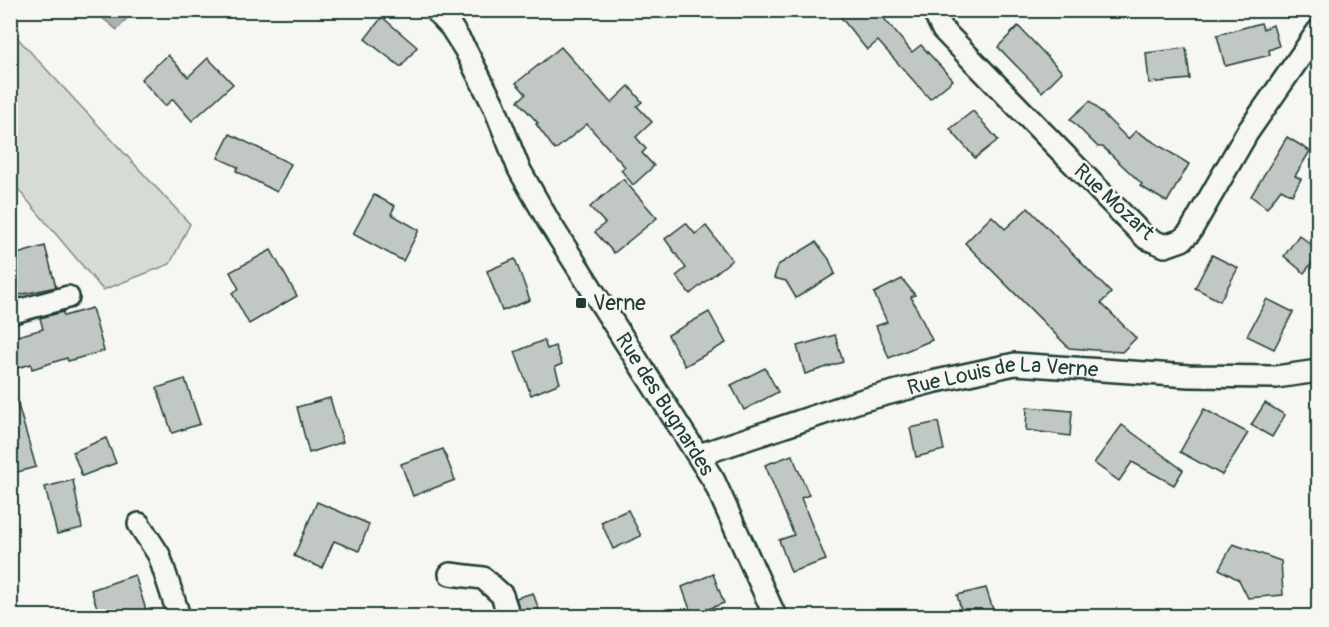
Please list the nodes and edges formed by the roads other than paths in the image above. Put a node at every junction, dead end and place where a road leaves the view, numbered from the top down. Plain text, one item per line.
1 (435, 10) edge
2 (933, 10) edge
3 (1318, 31) edge
4 (68, 297) dead end
5 (10, 313) edge
6 (1318, 371) edge
7 (699, 455) junction
8 (139, 524) dead end
9 (450, 574) dead end
10 (179, 616) edge
11 (509, 616) edge
12 (775, 616) edge

1 - 7 street, Rue des Bugnardes
2 - 3 street, Rue Mozart
4 - 5 street
6 - 7 street, Rue Louis de La Verne
7 - 12 street, Rue des Bugnardes
8 - 10 street
9 - 11 street

